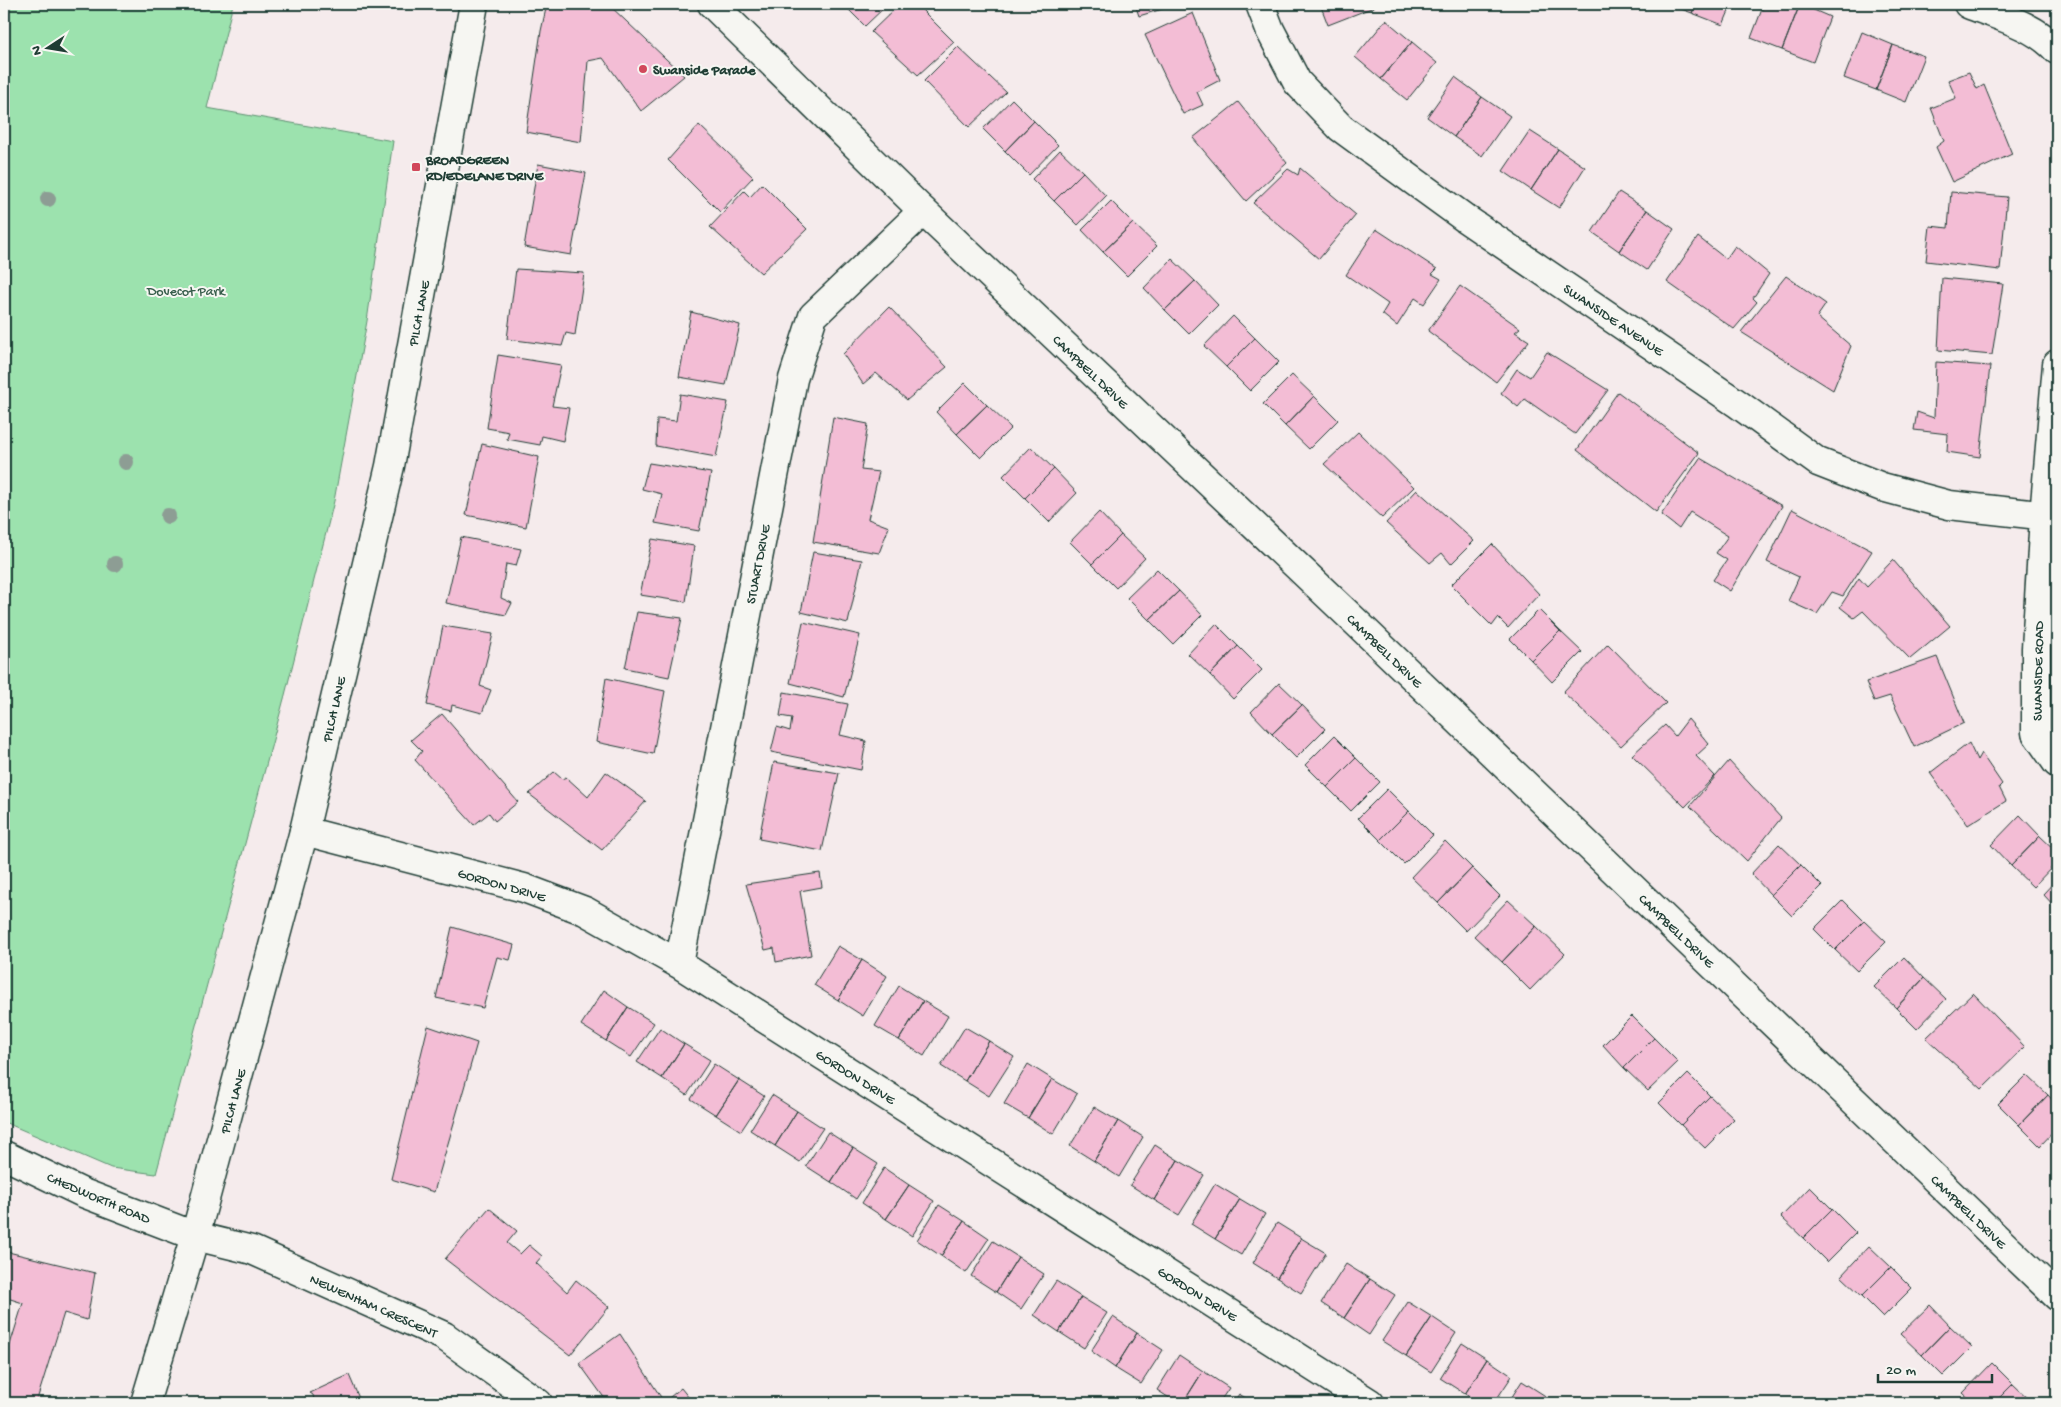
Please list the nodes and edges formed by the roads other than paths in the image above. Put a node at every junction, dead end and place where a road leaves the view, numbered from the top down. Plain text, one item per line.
1 (474, 4) edge
2 (712, 4) edge
3 (1260, 4) edge
4 (1968, 4) edge
5 (2057, 50) edge
6 (923, 211) junction
7 (2057, 364) edge
8 (2051, 516) edge
9 (2057, 763) edge
10 (304, 832) junction
11 (679, 964) junction
12 (4, 1155) edge
13 (195, 1236) junction
14 (2057, 1296) edge
15 (145, 1403) edge
16 (538, 1403) edge
17 (1370, 1403) edge

1 - 10 street, PILCH LANE
2 - 6 street, CAMPBELL DRIVE
3 - 8 street, SWANSIDE AVENUE
4 - 5 street
6 - 11 street, STUART DRIVE
6 - 14 street, CAMPBELL DRIVE
7 - 8 street, SWANSIDE ROAD
8 - 9 street, SWANSIDE ROAD
10 - 11 street, GORDON DRIVE
10 - 13 street, PILCH LANE
11 - 17 street, GORDON DRIVE
12 - 13 street, CHEDWORTH ROAD
13 - 15 street, PILCH LANE
13 - 16 street, NEWENHAM CRESCENT

